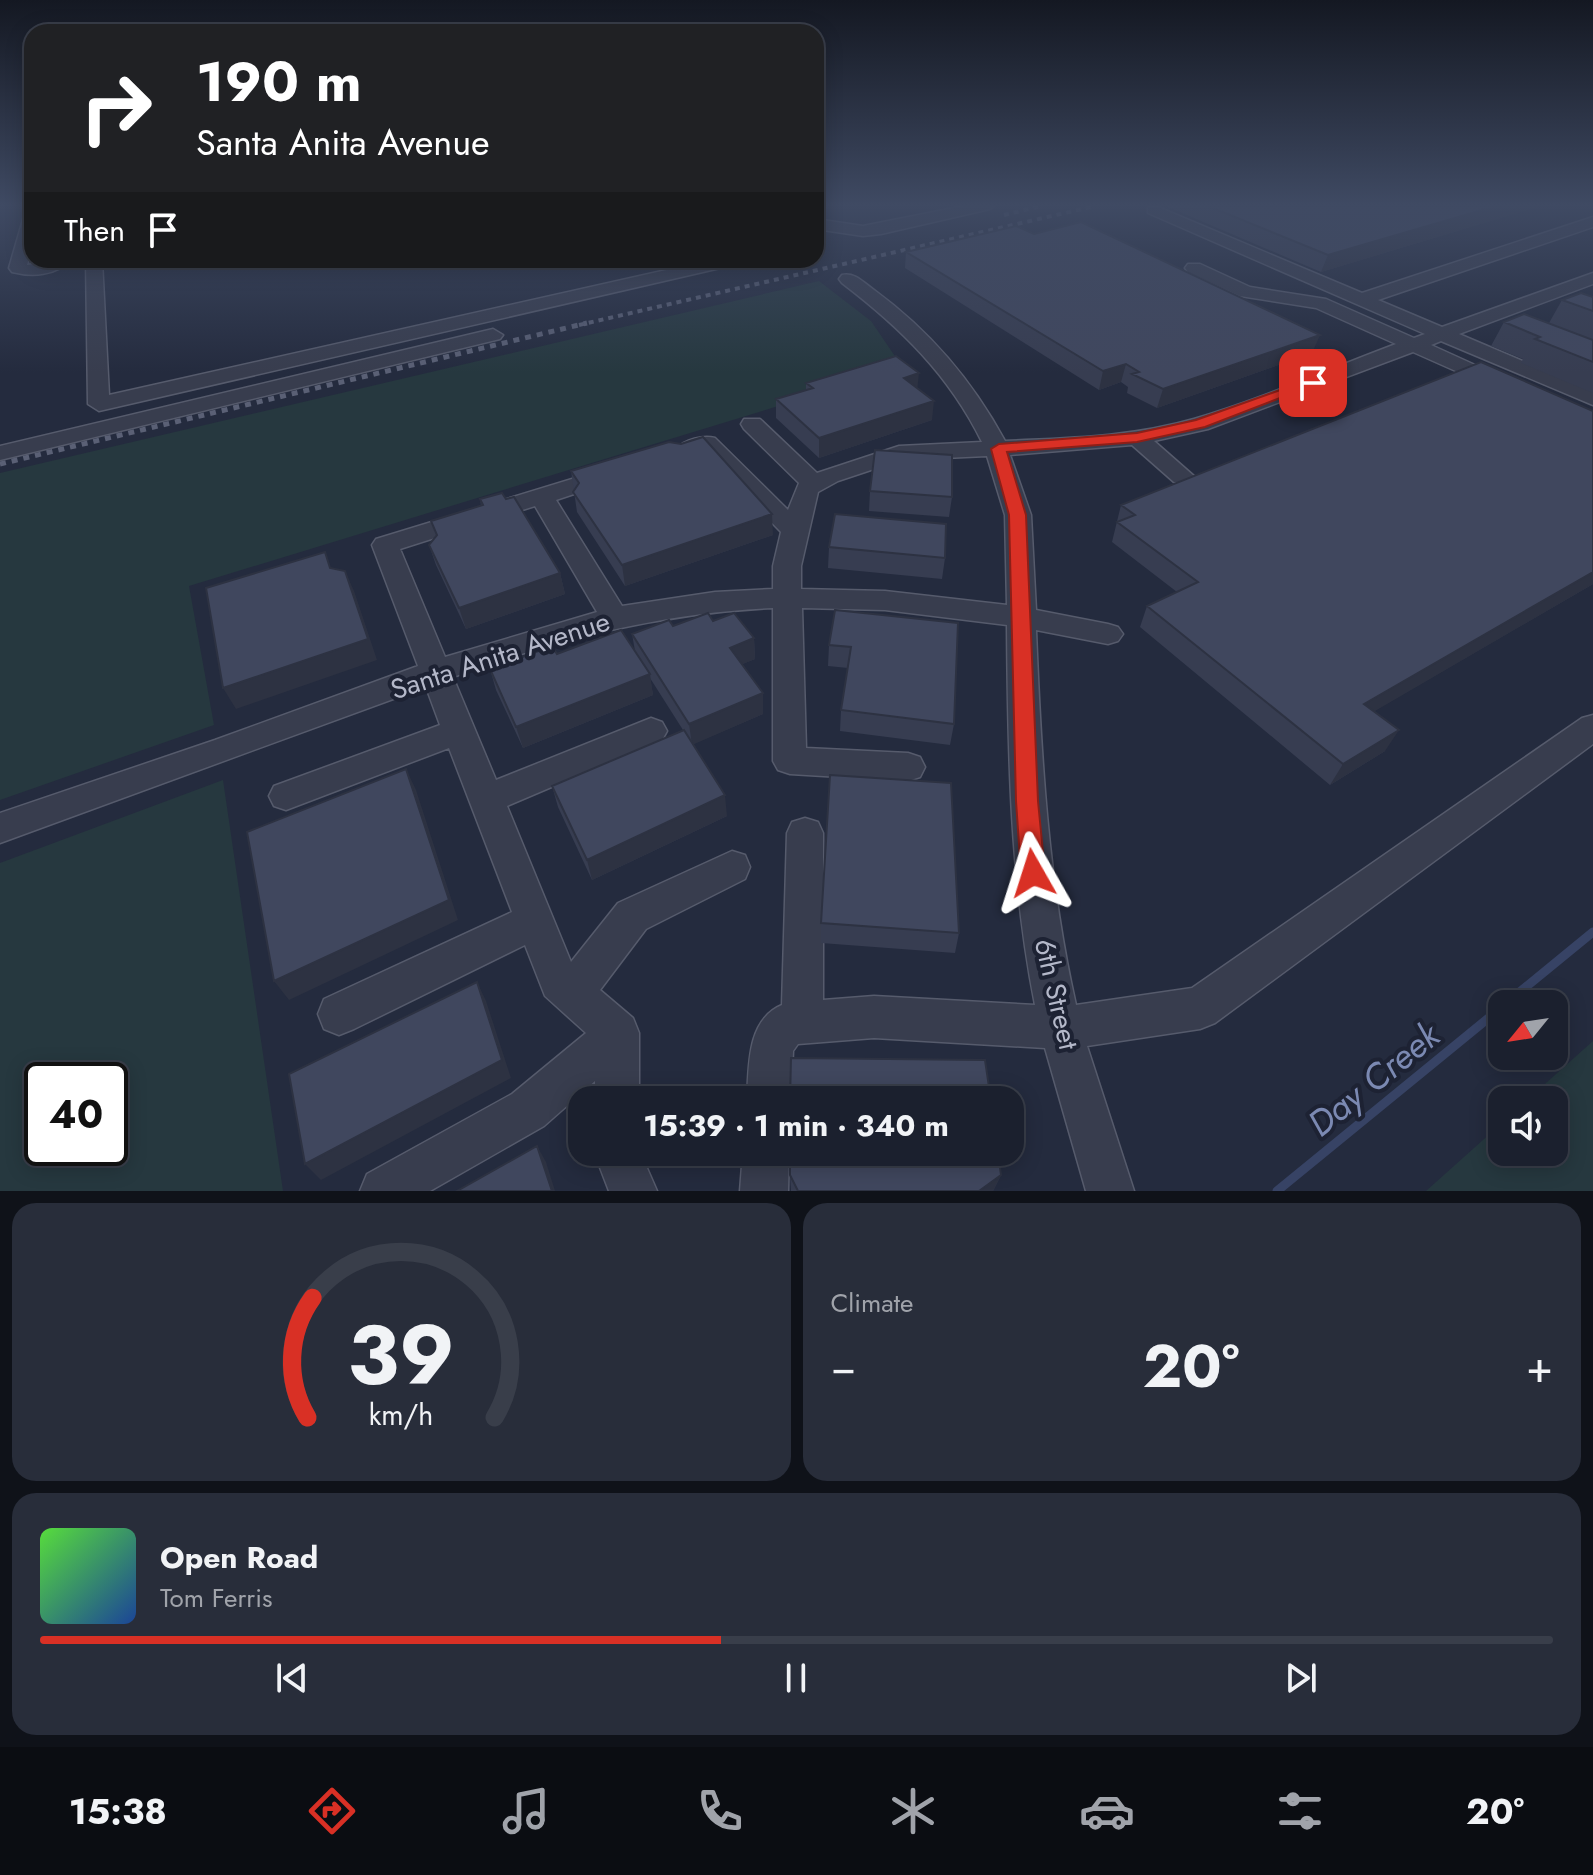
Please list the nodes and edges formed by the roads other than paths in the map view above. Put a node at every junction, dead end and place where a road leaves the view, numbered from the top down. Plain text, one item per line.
1 (20, 262) edge
2 (1274, 262) edge
3 (1474, 262) edge
4 (40, 268) edge
5 (94, 268) edge
6 (697, 268) edge
7 (734, 268) edge
8 (1194, 268) dead end
9 (1593, 278) edge
10 (848, 279) dead end
11 (1540, 297) junction
12 (1362, 299) junction
13 (1567, 307) edge
14 (1493, 315) junction
15 (1521, 327) edge
16 (1444, 334) junction
17 (1414, 346) junction
18 (1520, 393) edge
19 (1593, 399) edge
20 (752, 424) dead end
21 (1137, 438) junction
22 (999, 449) junction
23 (0, 453) edge
24 (662, 458) edge
25 (631, 467) edge
26 (1183, 477) edge
27 (814, 484) junction
28 (541, 496) junction
29 (794, 531) junction
30 (789, 598) junction
31 (615, 618) junction
32 (1021, 618) junction
33 (1108, 634) dead end
34 (434, 673) junction
35 (1593, 727) edge
36 (651, 731) dead end
37 (456, 732) junction
38 (908, 767) dead end
39 (286, 796) dead end
40 (485, 800) junction
41 (0, 828) edge
42 (805, 833) dead end
43 (732, 867) dead end
44 (534, 921) junction
45 (572, 993) junction
46 (339, 1014) dead end
47 (802, 1023) junction
48 (1063, 1028) junction
49 (618, 1033) junction
50 (617, 1086) edge
51 (770, 1086) edge
52 (623, 1166) edge
53 (765, 1166) edge
54 (1108, 1184) edge
55 (384, 1191) edge
56 (633, 1191) edge
57 (764, 1191) edge

1 - 4 street
2 - 12 street
3 - 12 street
5 - 6 street
7 - 23 street
8 - 17 street
9 - 11 street
10 - 22 street, 6th Street
11 - 13 street
11 - 14 street
12 - 16 street
14 - 15 street
14 - 16 street
16 - 17 street
16 - 19 street
17 - 18 street
17 - 21 street
20 - 27 street
21 - 22 street
21 - 26 street
22 - 27 street
22 - 32 street, 6th Street
24 - 29 street
25 - 28 street
27 - 29 street
28 - 31 street
28 - 34 street
29 - 30 street
30 - 31 street, Santa Anita Avenue
30 - 32 street, Santa Anita Avenue
30 - 38 street
31 - 34 street, Santa Anita Avenue
32 - 33 street, Santa Anita Avenue
32 - 48 street, 6th Street
34 - 37 street
34 - 41 street, Santa Anita Avenue
35 - 48 street
36 - 40 street
37 - 39 street
37 - 40 street
40 - 44 street
42 - 47 street
43 - 45 street
44 - 45 street
44 - 46 street
45 - 49 street
47 - 48 street
47 - 51 street
48 - 54 street, 6th Street
49 - 50 street
49 - 55 street
52 - 56 street
53 - 57 street

